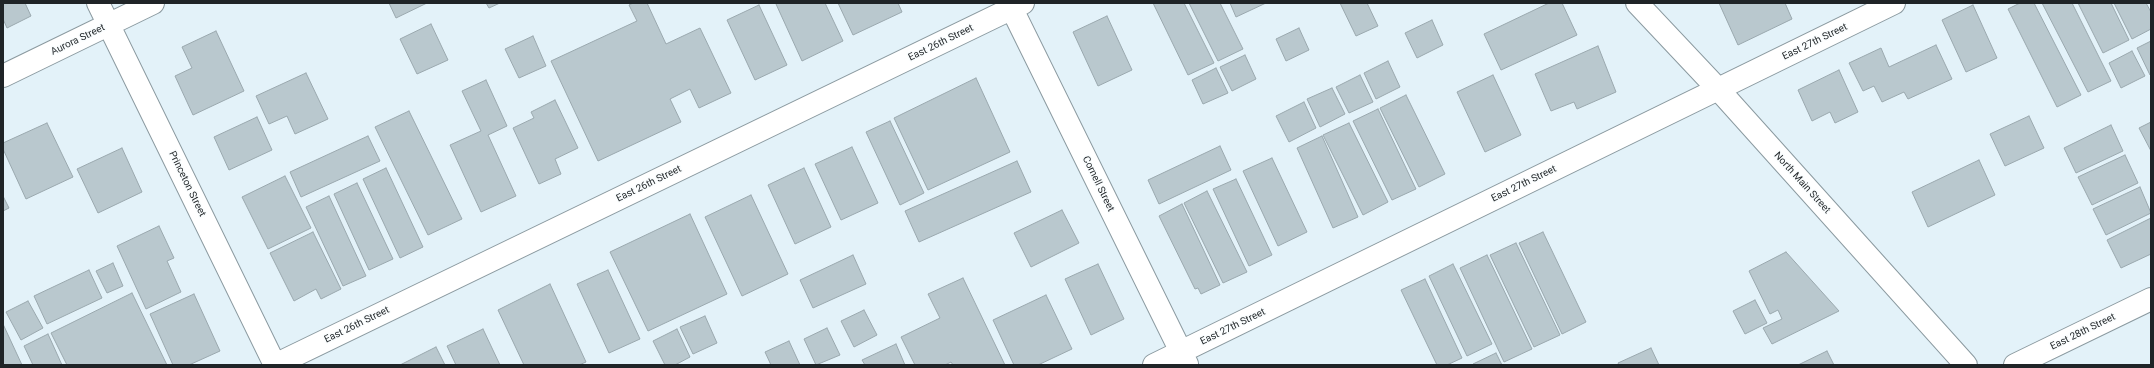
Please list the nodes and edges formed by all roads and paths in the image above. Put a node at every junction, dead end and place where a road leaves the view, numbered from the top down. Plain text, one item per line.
1 (98, 3) edge
2 (153, 3) edge
3 (1637, 3) edge
4 (1894, 3) edge
5 (1014, 5) edge
6 (108, 25) junction
7 (3, 76) edge
8 (1718, 89) junction
9 (2151, 299) edge
10 (1184, 359) edge
11 (275, 365) edge
12 (1154, 365) edge
13 (1966, 365) edge
14 (2015, 365) edge

1 - 6 street, Princeton Street
2 - 6 street, Aurora Street
3 - 8 street, North Main Street
4 - 8 street, East 27th Street
5 - 10 street, Cornell Street
5 - 11 street, East 26th Street
6 - 7 street, Aurora Street
6 - 11 street, Princeton Street
8 - 10 street, East 27th Street
8 - 13 street, North Main Street
9 - 14 street, East 28th Street
10 - 12 street, East 27th Street

